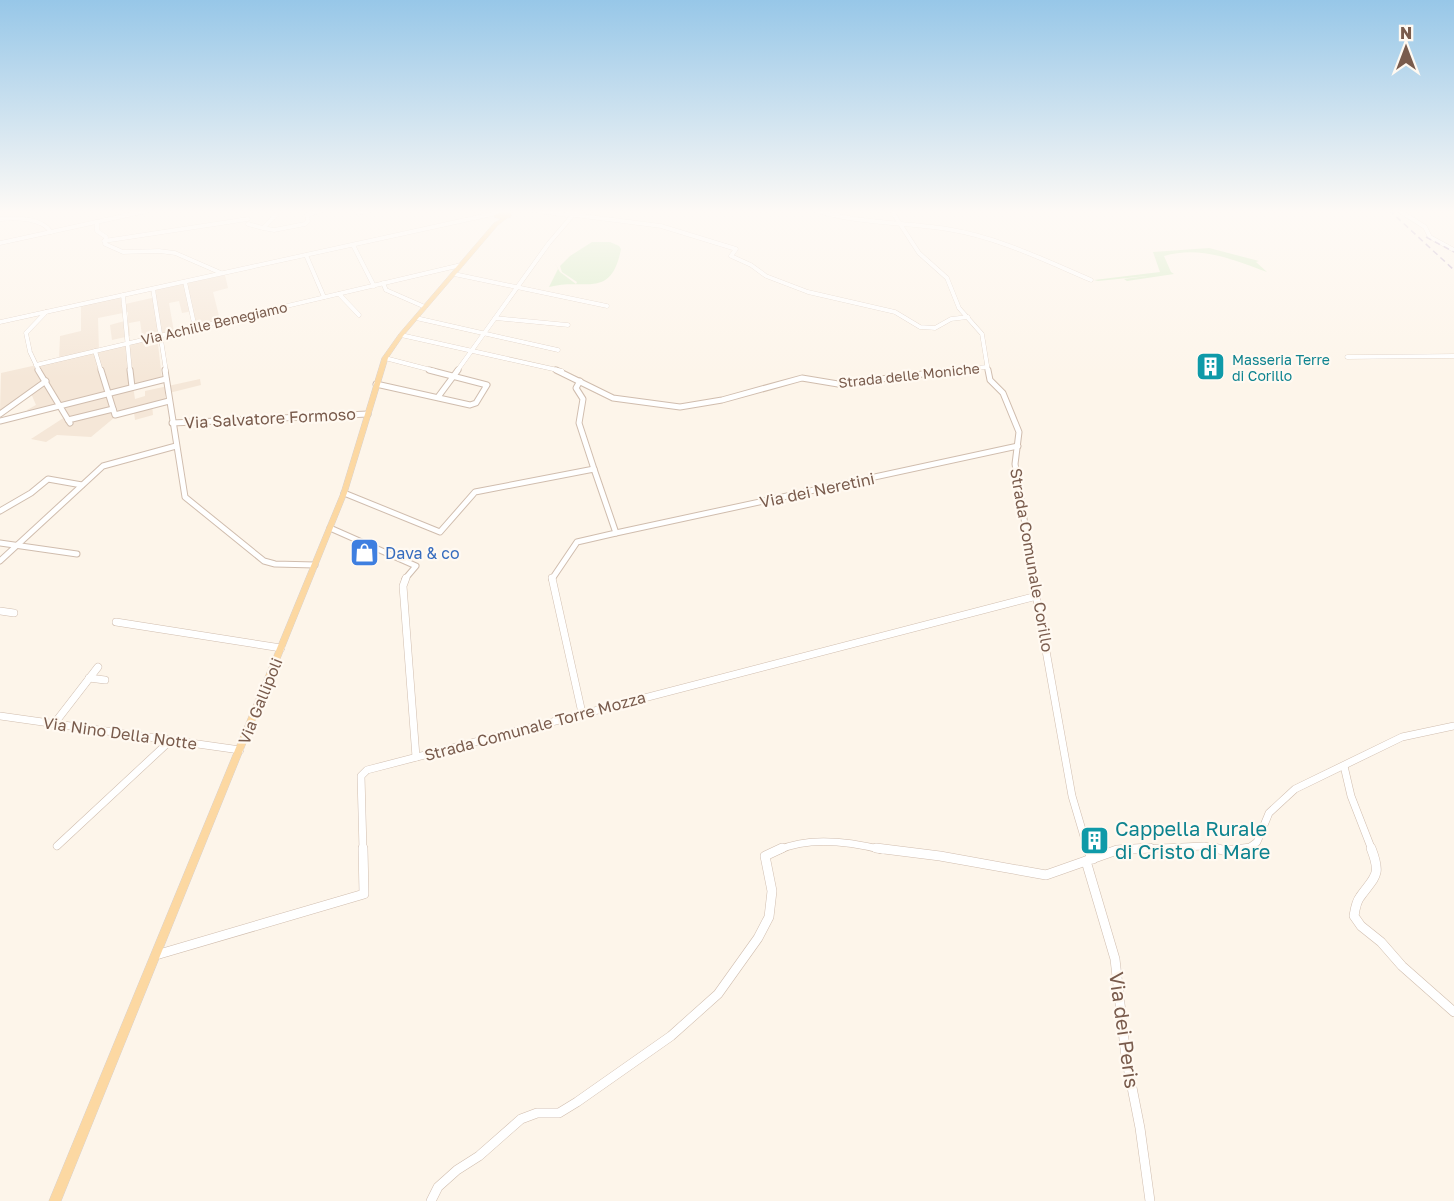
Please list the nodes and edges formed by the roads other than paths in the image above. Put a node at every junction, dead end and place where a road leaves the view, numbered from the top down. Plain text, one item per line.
1 (203, 266) edge
2 (257, 266) edge
3 (311, 266) edge
4 (363, 266) edge
5 (458, 266) edge
6 (461, 266) edge
7 (534, 266) edge
8 (752, 266) edge
9 (933, 266) edge
10 (1060, 266) edge
11 (222, 274) junction
12 (454, 274) junction
13 (1091, 280) dead end
14 (185, 282) junction
15 (383, 284) junction
16 (374, 286) junction
17 (518, 287) junction
18 (153, 289) junction
19 (339, 294) junction
20 (123, 295) junction
21 (324, 297) junction
22 (607, 306) dead end
23 (425, 307) junction
24 (47, 312) junction
25 (359, 315) dead end
26 (968, 317) junction
27 (416, 318) junction
28 (495, 318) junction
29 (0, 322) edge
30 (568, 325) dead end
31 (195, 328) junction
32 (485, 333) junction
33 (401, 335) junction
34 (159, 336) junction
35 (128, 343) junction
36 (558, 350) dead end
37 (95, 351) junction
38 (471, 352) junction
39 (1454, 356) edge
40 (1347, 357) dead end
41 (385, 358) junction
42 (36, 365) junction
43 (987, 367) junction
44 (453, 376) junction
45 (166, 379) junction
46 (46, 381) junction
47 (580, 381) junction
48 (376, 384) junction
49 (132, 387) junction
50 (108, 393) junction
51 (438, 397) junction
52 (169, 401) junction
53 (60, 406) junction
54 (112, 409) junction
55 (0, 414) edge
56 (368, 414) junction
57 (0, 421) edge
58 (172, 423) junction
59 (176, 446) junction
60 (1018, 446) junction
61 (594, 469) junction
62 (82, 485) junction
63 (344, 494) junction
64 (0, 511) edge
65 (330, 528) junction
66 (616, 533) junction
67 (0, 543) edge
68 (17, 545) junction
69 (77, 554) dead end
70 (0, 561) edge
71 (315, 565) junction
72 (1037, 596) junction
73 (0, 611) edge
74 (14, 613) dead end
75 (116, 622) dead end
76 (281, 648) junction
77 (98, 667) dead end
78 (89, 678) junction
79 (105, 680) dead end
80 (582, 713) junction
81 (0, 716) edge
82 (54, 724) junction
83 (1454, 726) edge
84 (171, 740) junction
85 (240, 750) junction
86 (416, 757) junction
87 (1344, 766) junction
88 (57, 846) dead end
89 (1089, 860) junction
90 (156, 956) junction
91 (1454, 1012) edge
92 (55, 1201) edge
93 (430, 1201) edge
94 (1150, 1201) edge

1 - 11 street
2 - 11 street
3 - 21 street
4 - 16 street
5 - 15 street, Via Achille Benegiamo
6 - 12 main road, Via Gallipoli
7 - 17 street
8 - 26 street
9 - 26 street, Strada Comunale Corillo
10 - 13 street
11 - 14 street
12 - 17 street
12 - 23 main road, Via Gallipoli
14 - 18 street
14 - 31 street
15 - 16 street, Via Achille Benegiamo
15 - 23 street
16 - 19 street, Via Achille Benegiamo
17 - 22 street
17 - 28 street
18 - 20 street
18 - 34 street
19 - 21 street, Via Achille Benegiamo
19 - 25 street
20 - 24 street
20 - 35 street
21 - 31 street, Via Achille Benegiamo
23 - 27 main road, Via Gallipoli
24 - 29 street
24 - 42 street
26 - 43 street, Strada Comunale Corillo
27 - 32 street
27 - 33 main road, Via Gallipoli
28 - 30 street
28 - 32 street
31 - 34 street, Via Achille Benegiamo
32 - 36 street
32 - 38 street
33 - 38 street, Strada delle Moniche
33 - 41 main road, Via Gallipoli
34 - 35 street, Via Achille Benegiamo
34 - 45 street
35 - 37 street, Via Achille Benegiamo
35 - 49 street
37 - 42 street, Via Achille Benegiamo
37 - 50 street
38 - 44 street
38 - 47 street, Strada delle Moniche
39 - 40 street
41 - 44 street
41 - 48 main road, Via Gallipoli
42 - 46 street
43 - 47 street, Strada delle Moniche
43 - 60 street, Strada Comunale Corillo
44 - 51 street
44 - 51 street
45 - 49 street
45 - 52 street
46 - 53 street
46 - 55 street
47 - 61 street
48 - 51 street
48 - 56 main road, Via Gallipoli
49 - 50 street
50 - 53 street
50 - 54 street
52 - 54 street
52 - 58 street
53 - 54 street
53 - 57 street
56 - 58 street, Via Salvatore Formoso
56 - 63 main road, Via Gallipoli
58 - 59 street
59 - 62 street
59 - 71 street
60 - 66 street, Via dei Neretini
60 - 72 street, Strada Comunale Corillo
61 - 63 street
61 - 66 street
62 - 64 street
62 - 68 street
63 - 65 main road, Via Gallipoli
65 - 71 main road, Via Gallipoli
65 - 86 street
66 - 80 street, Via dei Neretini
67 - 68 street
68 - 69 street
68 - 70 street
71 - 76 main road, Via Gallipoli
72 - 80 street, Strada Comunale Torre Mozza
72 - 89 street, Strada Comunale Corillo
73 - 74 street
75 - 76 street
76 - 85 main road, Via Gallipoli
77 - 78 street
78 - 79 street
78 - 82 street
80 - 86 street, Strada Comunale Torre Mozza
81 - 82 street, Via Nino Della Notte
82 - 84 street, Via Nino Della Notte
83 - 87 street
84 - 85 street, Via Nino Della Notte
84 - 88 street
85 - 90 main road, Via Gallipoli
86 - 90 street, Strada Comunale Torre Mozza
87 - 89 street
87 - 91 street
89 - 93 street
89 - 94 street, Via dei Peris
90 - 92 main road, Via Gallipoli

